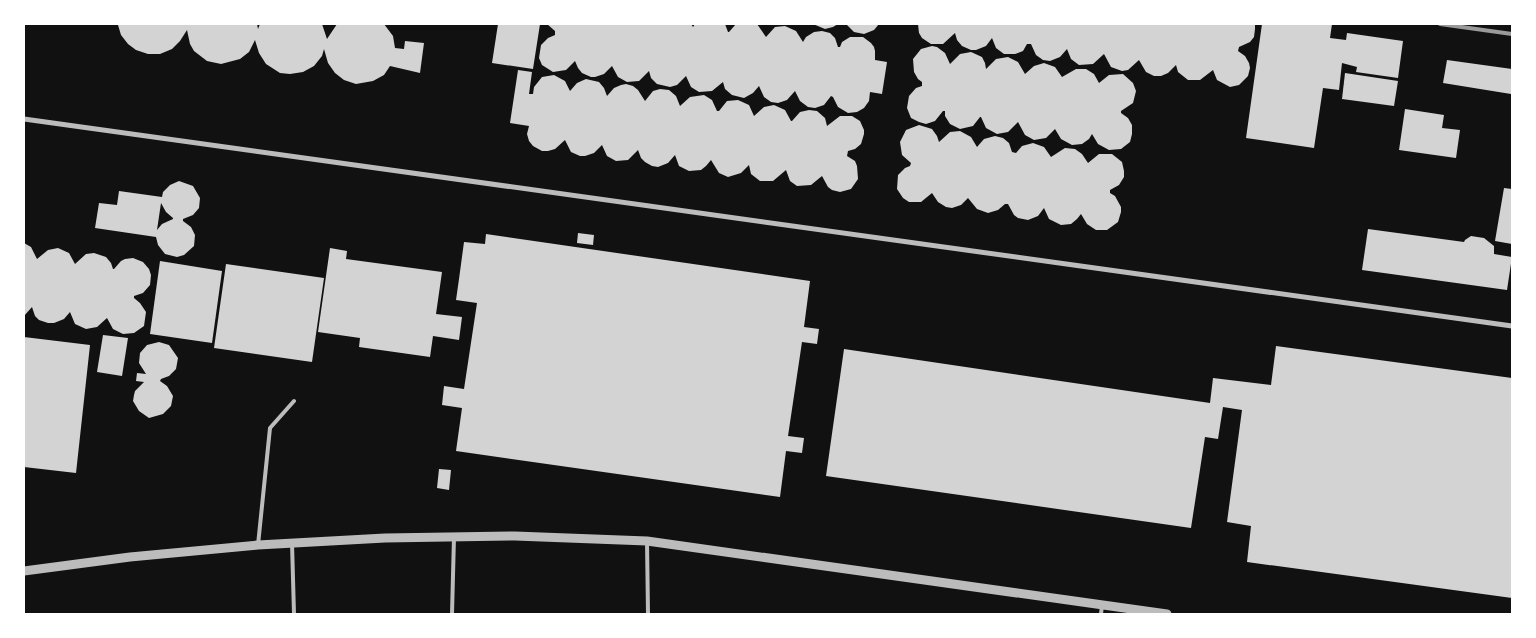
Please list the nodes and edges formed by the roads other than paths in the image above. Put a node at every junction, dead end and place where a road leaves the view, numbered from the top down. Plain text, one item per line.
1 (24, 119) edge
2 (1512, 326) edge
3 (294, 401) dead end
4 (454, 537) junction
5 (647, 541) junction
6 (292, 543) junction
7 (258, 545) junction
8 (24, 571) edge
9 (1101, 610) edge
10 (294, 614) edge
11 (452, 614) edge
12 (648, 614) edge
13 (1167, 614) edge

1 - 2 street
3 - 7 lane
4 - 5 street
4 - 6 street
4 - 11 lane
5 - 9 street
5 - 12 lane
6 - 7 street
6 - 10 lane
7 - 8 street
9 - 13 street

